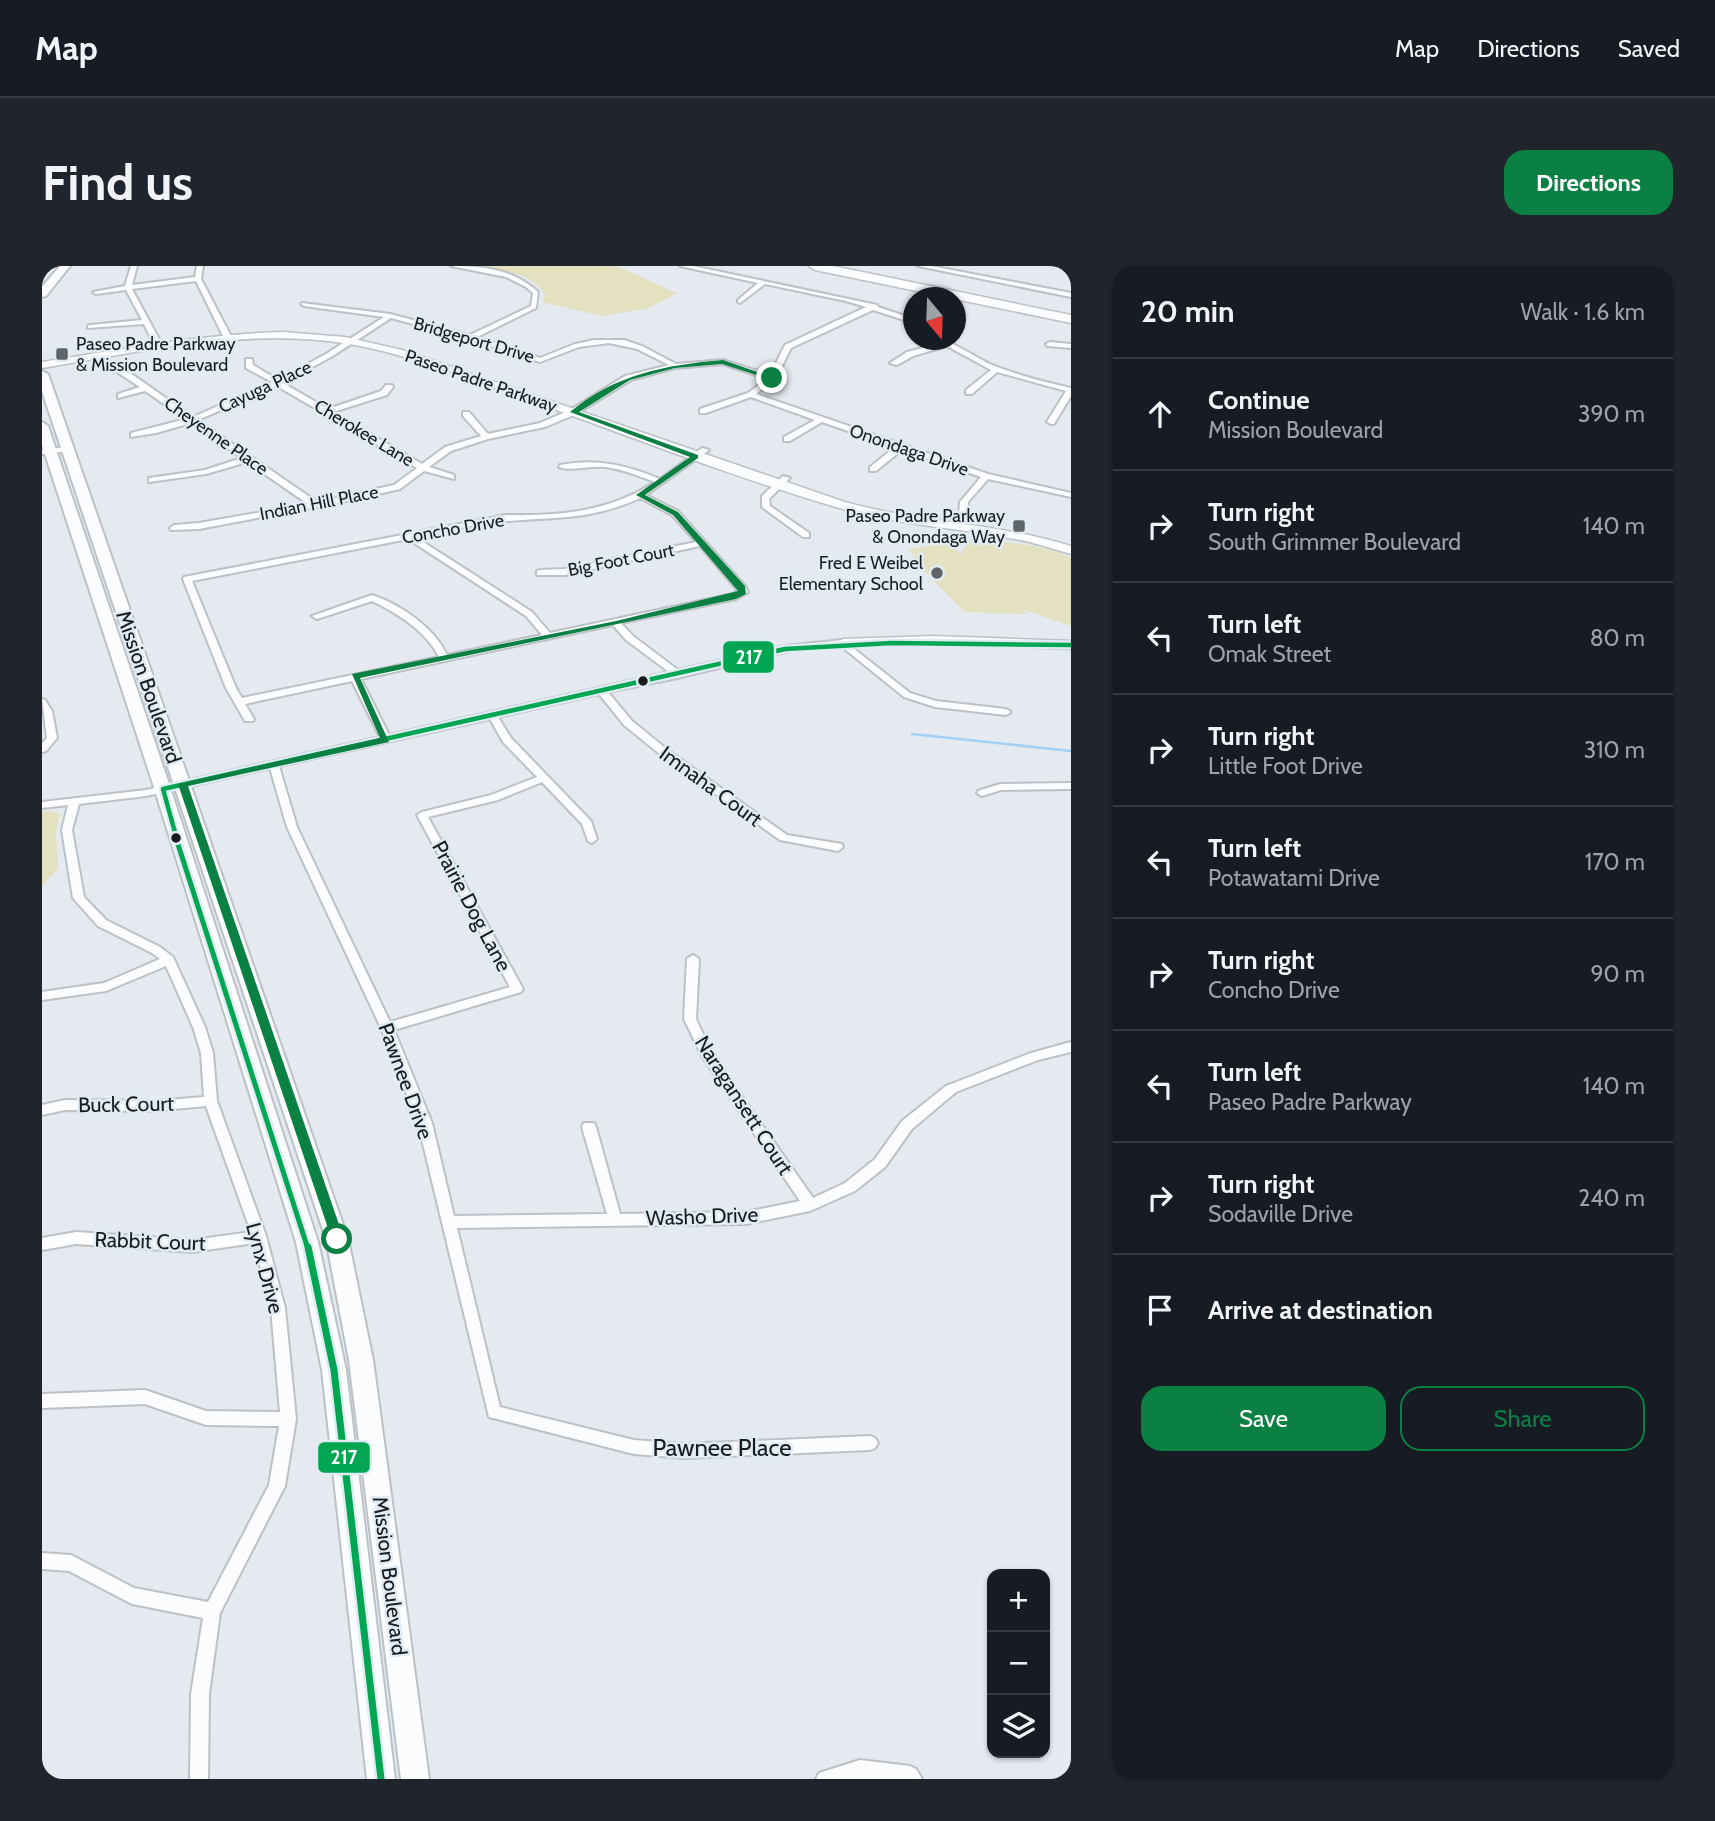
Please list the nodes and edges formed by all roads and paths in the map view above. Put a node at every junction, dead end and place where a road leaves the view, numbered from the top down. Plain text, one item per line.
1 (65, 266) edge
2 (134, 266) edge
3 (200, 266) edge
4 (454, 266) edge
5 (683, 266) edge
6 (815, 266) edge
7 (870, 266) edge
8 (921, 266) edge
9 (933, 267) edge
10 (944, 268) edge
11 (198, 279) junction
12 (764, 282) junction
13 (128, 288) junction
14 (96, 292) dead end
15 (42, 294) edge
16 (1071, 295) edge
17 (740, 302) dead end
18 (304, 304) dead end
19 (875, 306) junction
20 (1071, 307) edge
21 (390, 316) junction
22 (903, 317) edge
23 (1071, 319) edge
24 (146, 322) junction
25 (90, 327) dead end
26 (227, 335) junction
27 (471, 337) junction
28 (356, 339) junction
29 (156, 341) junction
30 (1050, 344) dead end
31 (1071, 346) edge
32 (922, 350) edge
33 (959, 350) edge
34 (42, 359) edge
35 (250, 361) dead end
36 (894, 363) dead end
37 (42, 365) edge
38 (675, 366) junction
39 (117, 369) dead end
40 (995, 370) junction
41 (42, 374) edge
42 (772, 378) junction
43 (280, 384) junction
44 (390, 387) dead end
45 (145, 388) junction
46 (1071, 390) edge
47 (969, 392) dead end
48 (751, 395) junction
49 (121, 396) dead end
50 (578, 409) junction
51 (329, 411) junction
52 (703, 411) dead end
53 (466, 414) dead end
54 (192, 420) junction
55 (820, 420) junction
56 (1051, 422) dead end
57 (42, 426) edge
58 (134, 435) dead end
59 (485, 436) junction
60 (787, 439) dead end
61 (901, 446) junction
62 (67, 449) junction
63 (46, 452) edge
64 (700, 454) junction
65 (248, 459) junction
66 (563, 467) dead end
67 (423, 468) junction
68 (873, 469) dead end
69 (986, 476) junction
70 (451, 477) dead end
71 (152, 480) dead end
72 (659, 481) junction
73 (781, 482) junction
74 (640, 495) junction
75 (1071, 495) edge
76 (314, 505) junction
77 (961, 524) junction
78 (174, 528) dead end
79 (806, 535) dead end
80 (410, 537) junction
81 (1071, 541) edge
82 (702, 543) junction
83 (1071, 551) edge
84 (540, 573) dead end
85 (317, 616) dead end
86 (616, 623) junction
87 (548, 636) junction
88 (843, 643) junction
89 (1071, 645) edge
90 (444, 658) junction
91 (677, 675) junction
92 (355, 676) junction
93 (603, 692) junction
94 (42, 702) edge
95 (239, 702) junction
96 (1006, 712) dead end
97 (494, 716) junction
98 (249, 719) dead end
99 (386, 740) junction
100 (42, 749) edge
101 (274, 765) junction
102 (543, 778) junction
103 (173, 786) junction
104 (1071, 786) edge
105 (982, 793) dead end
106 (74, 803) junction
107 (42, 805) edge
108 (592, 839) dead end
109 (838, 848) dead end
110 (693, 959) dead end
111 (169, 960) junction
112 (42, 996) edge
113 (387, 1028) junction
114 (1071, 1047) edge
115 (211, 1101) junction
116 (42, 1110) edge
117 (589, 1127) dead end
118 (810, 1205) junction
119 (614, 1219) junction
120 (448, 1222) junction
121 (259, 1236) junction
122 (42, 1244) edge
123 (42, 1401) edge
124 (494, 1412) joint
125 (288, 1419) junction
126 (870, 1443) dead end
127 (42, 1561) edge
128 (212, 1611) junction
129 (199, 1779) edge
130 (380, 1779) edge
131 (415, 1779) edge
132 (825, 1779) edge
133 (914, 1779) edge

1 - 15 main road
2 - 13 street
3 - 11 street
4 - 27 street
5 - 12 street
6 - 23 highway
7 - 20 highway
8 - 9 street
9 - 10 street
10 - 16 street
11 - 13 street
11 - 26 street
12 - 17 street
12 - 19 street
13 - 14 street
13 - 24 street
18 - 21 street, Bridgeport Drive
19 - 22 street
19 - 42 street
21 - 27 street, Bridgeport Drive
21 - 28 street
24 - 25 street
24 - 29 street
26 - 28 main road, Paseo Padre Parkway
26 - 29 main road, Paseo Padre Parkway
26 - 37 main road, Paseo Padre Parkway
27 - 38 street, Bridgeport Drive
28 - 43 street, Cayuga Place
28 - 50 main road, Paseo Padre Parkway
29 - 34 main road, Paseo Padre Parkway
30 - 31 street
32 - 36 street
33 - 40 street
35 - 43 street, Cherokee Lane
38 - 42 street, Indian Hill Place
38 - 50 street, Indian Hill Place
39 - 45 street, Cheyenne Place
40 - 46 street
40 - 47 street
41 - 62 main road, Mission Boulevard
42 - 48 street
43 - 51 street, Cherokee Lane
43 - 54 street, Cayuga Place
44 - 51 street
45 - 49 street
45 - 54 street, Cheyenne Place
46 - 56 street
48 - 52 street
48 - 55 street, Onondaga Drive
50 - 59 street, Indian Hill Place
50 - 64 main road, Paseo Padre Parkway
51 - 67 street, Cherokee Lane
53 - 59 street
54 - 58 street, Cayuga Place
54 - 65 street, Cheyenne Place
55 - 60 street
55 - 61 street, Onondaga Drive
57 - 63 main road, Mission Boulevard
59 - 67 street, Indian Hill Place
61 - 68 street
61 - 69 street, Onondaga Drive
62 - 63 street
62 - 103 main road, Mission Boulevard
63 - 103 main road, Mission Boulevard
64 - 72 street, Concho Drive
64 - 73 main road, Paseo Padre Parkway
65 - 71 street
65 - 76 street, Cheyenne Place
66 - 72 street
67 - 70 street, Cherokee Lane
67 - 76 street, Indian Hill Place
69 - 75 street, Onondaga Drive
69 - 77 street
72 - 74 street, Concho Drive
73 - 77 main road, Paseo Padre Parkway
73 - 79 street
74 - 80 street, Concho Drive
74 - 82 street
76 - 78 street, Indian Hill Place
77 - 81 main road, Paseo Padre Parkway
77 - 83 main road, Paseo Padre Parkway
80 - 87 street
80 - 95 street, Concho Drive
82 - 84 street, Big Foot Court
82 - 86 street
85 - 90 street
86 - 87 street
86 - 91 street
87 - 90 street
88 - 89 main road
88 - 91 street
88 - 96 street
90 - 92 street
91 - 93 street
92 - 95 street
92 - 99 street
93 - 97 street
93 - 109 street, Imnaha Court
94 - 100 street
95 - 98 street
97 - 99 street
97 - 102 street
99 - 101 street
101 - 103 street
101 - 113 street, Pawnee Drive
102 - 108 street
102 - 113 street, Prairie Dog Lane
103 - 106 street
103 - 130 main road, Mission Boulevard
103 - 131 main road, Mission Boulevard
104 - 105 street
106 - 107 street
106 - 111 street
110 - 118 street, Naragansett Court
111 - 112 street
111 - 115 street, Lynx Drive
113 - 120 street, Pawnee Drive
114 - 118 street, Washo Drive
115 - 116 street, Buck Court
115 - 121 street, Lynx Drive
117 - 119 street
118 - 119 street, Washo Drive
119 - 120 street, Washo Drive
120 - 124 street, Pawnee Drive
121 - 122 street, Rabbit Court
121 - 125 street, Lynx Drive
123 - 125 street
124 - 126 street, Pawnee Place
125 - 128 street, Lynx Drive
127 - 128 street
128 - 129 street, Lynx Drive
132 - 133 street

